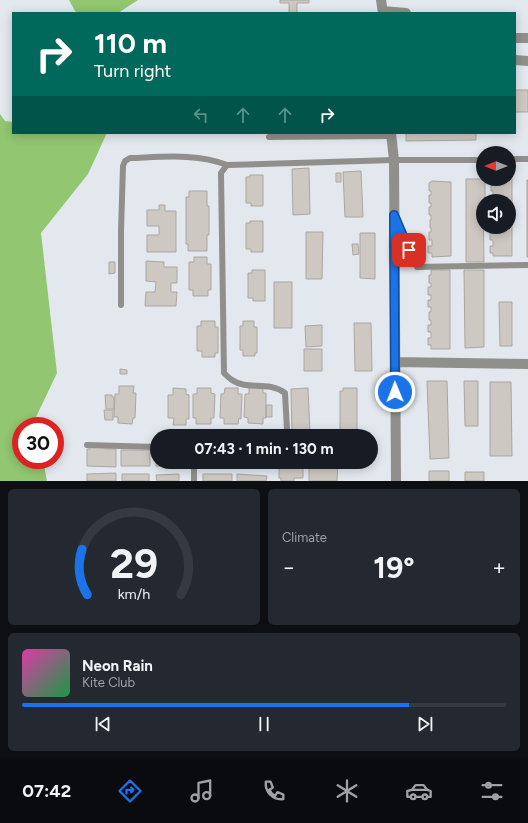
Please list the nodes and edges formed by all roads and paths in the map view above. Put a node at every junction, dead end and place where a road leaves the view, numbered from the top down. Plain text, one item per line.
1 (381, 0) edge
2 (383, 12) edge
3 (516, 38) edge
4 (528, 38) edge
5 (516, 60) edge
6 (528, 61) edge
7 (391, 135) edge
8 (269, 137) dead end
9 (528, 159) edge
10 (394, 160) junction
11 (476, 160) edge
12 (516, 160) edge
13 (227, 165) junction
14 (394, 215) junction
15 (528, 265) edge
16 (121, 305) dead end
17 (395, 362) junction
18 (528, 364) edge
19 (287, 429) edge
20 (87, 445) dead end
21 (150, 447) edge
22 (194, 469) edge
23 (194, 481) edge
24 (396, 481) edge

1 - 2 street
3 - 4 street
5 - 6 street
7 - 8 lane
7 - 10 street
9 - 12 lane
10 - 11 lane
10 - 13 lane
10 - 14 street
13 - 16 lane
13 - 19 lane
14 - 15 lane
14 - 17 street
17 - 18 street
17 - 24 street
20 - 21 lane
22 - 23 lane

